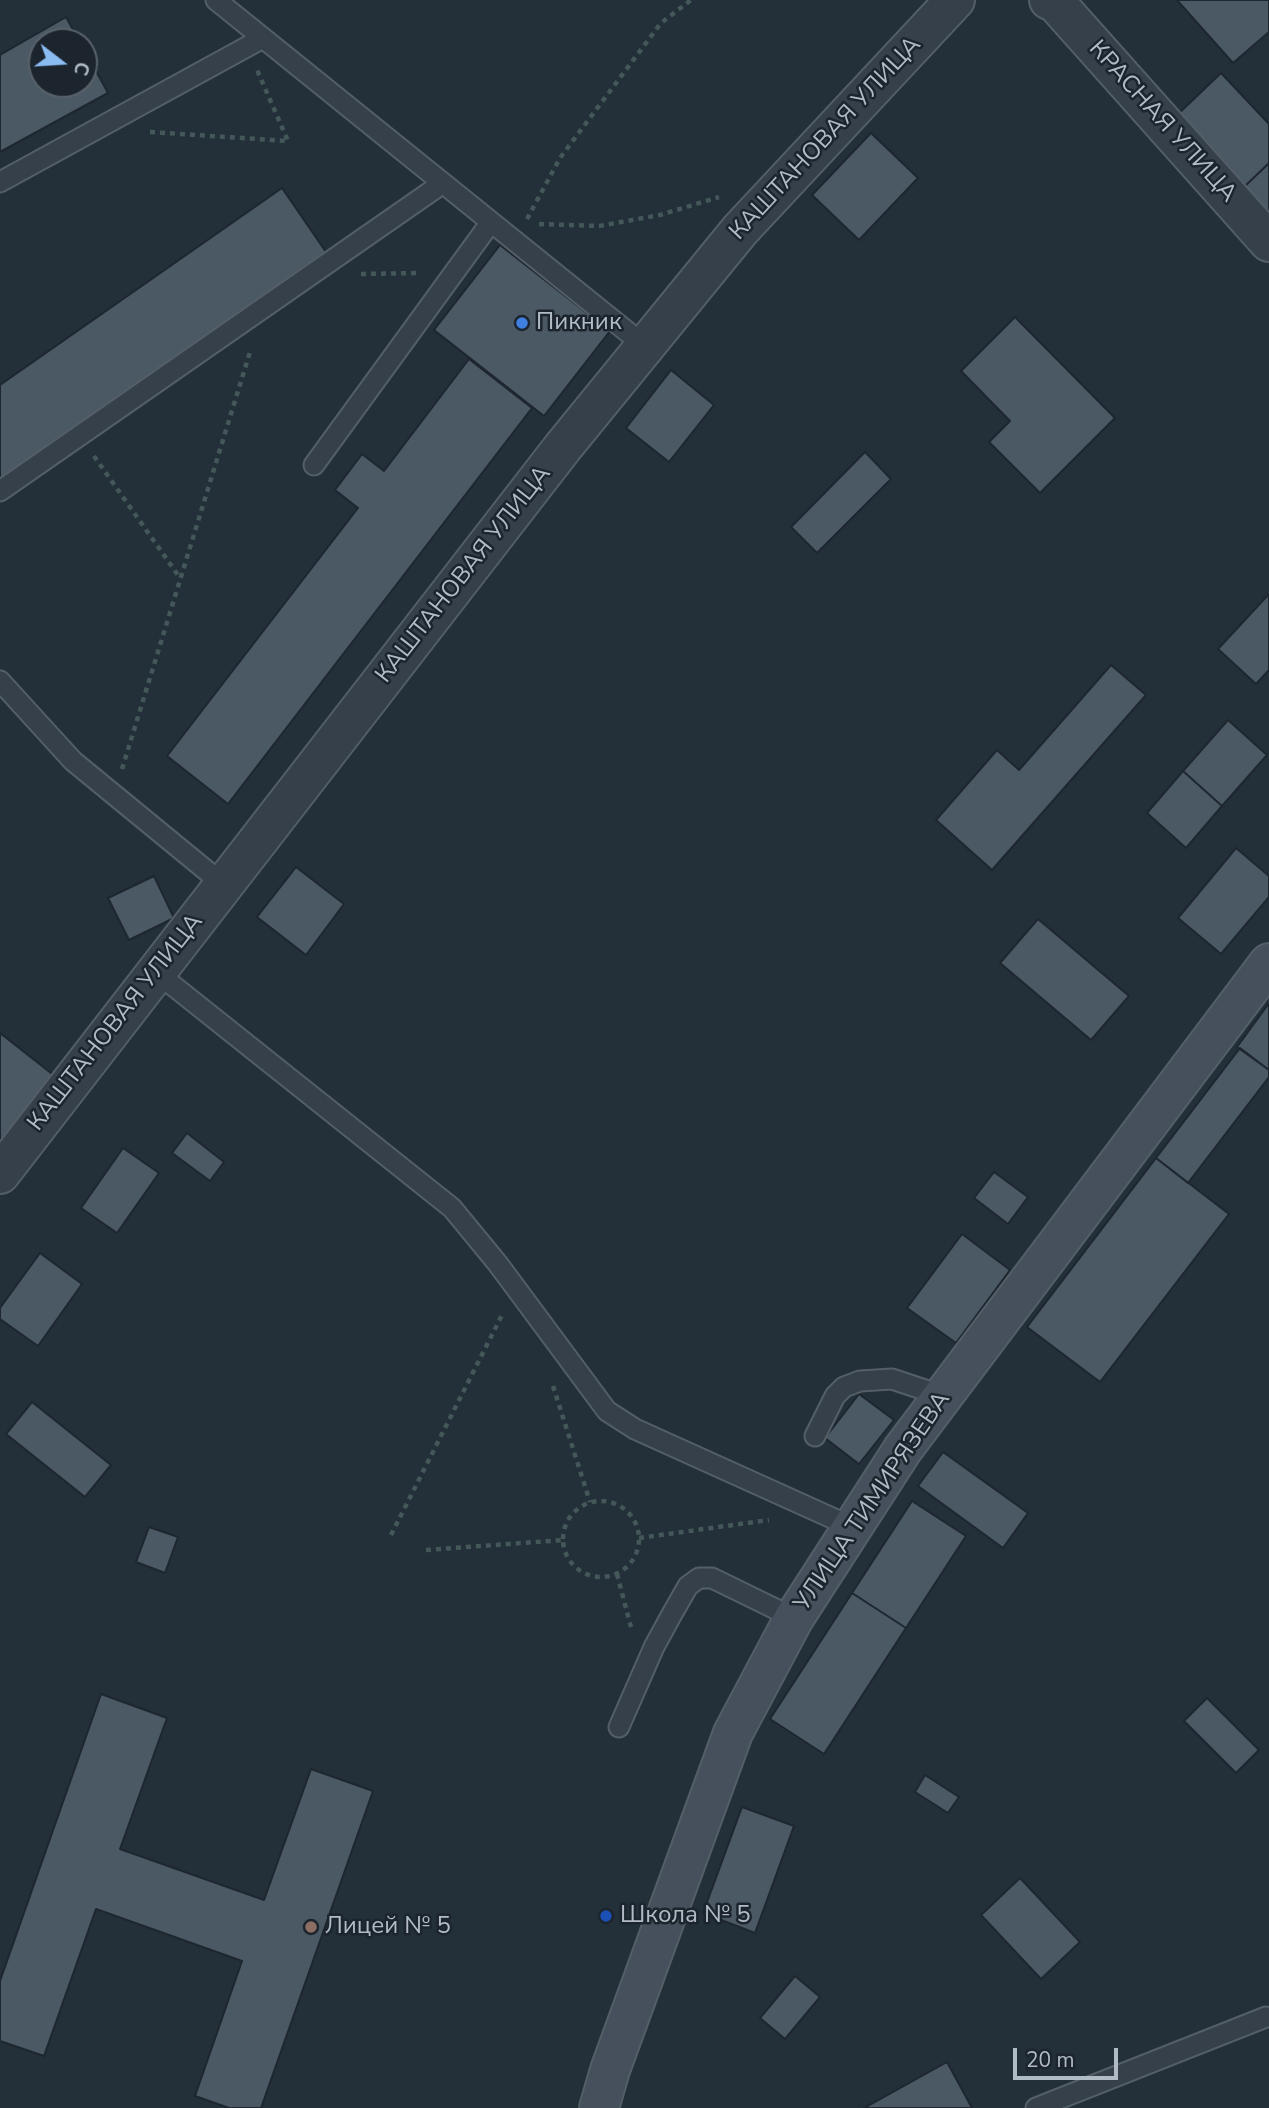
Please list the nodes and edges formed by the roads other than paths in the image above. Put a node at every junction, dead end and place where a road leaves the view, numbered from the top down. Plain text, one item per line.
1 (216, 0) edge
2 (955, 0) edge
3 (1052, 1) edge
4 (255, 43) junction
5 (0, 182) edge
6 (443, 183) junction
7 (491, 222) junction
8 (1269, 242) edge
9 (645, 346) junction
10 (314, 465) dead end
11 (0, 491) edge
12 (0, 681) edge
13 (224, 885) junction
14 (1269, 963) edge
15 (156, 972) junction
16 (0, 1174) edge
17 (943, 1396) junction
18 (814, 1436) dead end
19 (837, 1520) junction
20 (794, 1619) junction
21 (619, 1727) dead end
22 (1266, 2017) dead end
23 (599, 2108) edge
24 (1036, 2108) edge

1 - 4 lane
2 - 9 street, КАШТАНОВАЯ УЛИЦА
3 - 8 street, КРАСНАЯ УЛИЦА
4 - 5 lane
4 - 6 lane
6 - 7 lane
6 - 11 lane
7 - 9 lane
7 - 10 lane
9 - 13 street, КАШТАНОВАЯ УЛИЦА
12 - 13 lane
13 - 15 street, КАШТАНОВАЯ УЛИЦА
14 - 17 main road, УЛИЦА ТИМИРЯЗЕВА
15 - 16 street, КАШТАНОВАЯ УЛИЦА
15 - 19 lane
17 - 18 lane
17 - 19 main road, УЛИЦА ТИМИРЯЗЕВА
19 - 20 main road, УЛИЦА ТИМИРЯЗЕВА
20 - 21 lane
20 - 23 main road, УЛИЦА ТИМИРЯЗЕВА
22 - 24 lane

